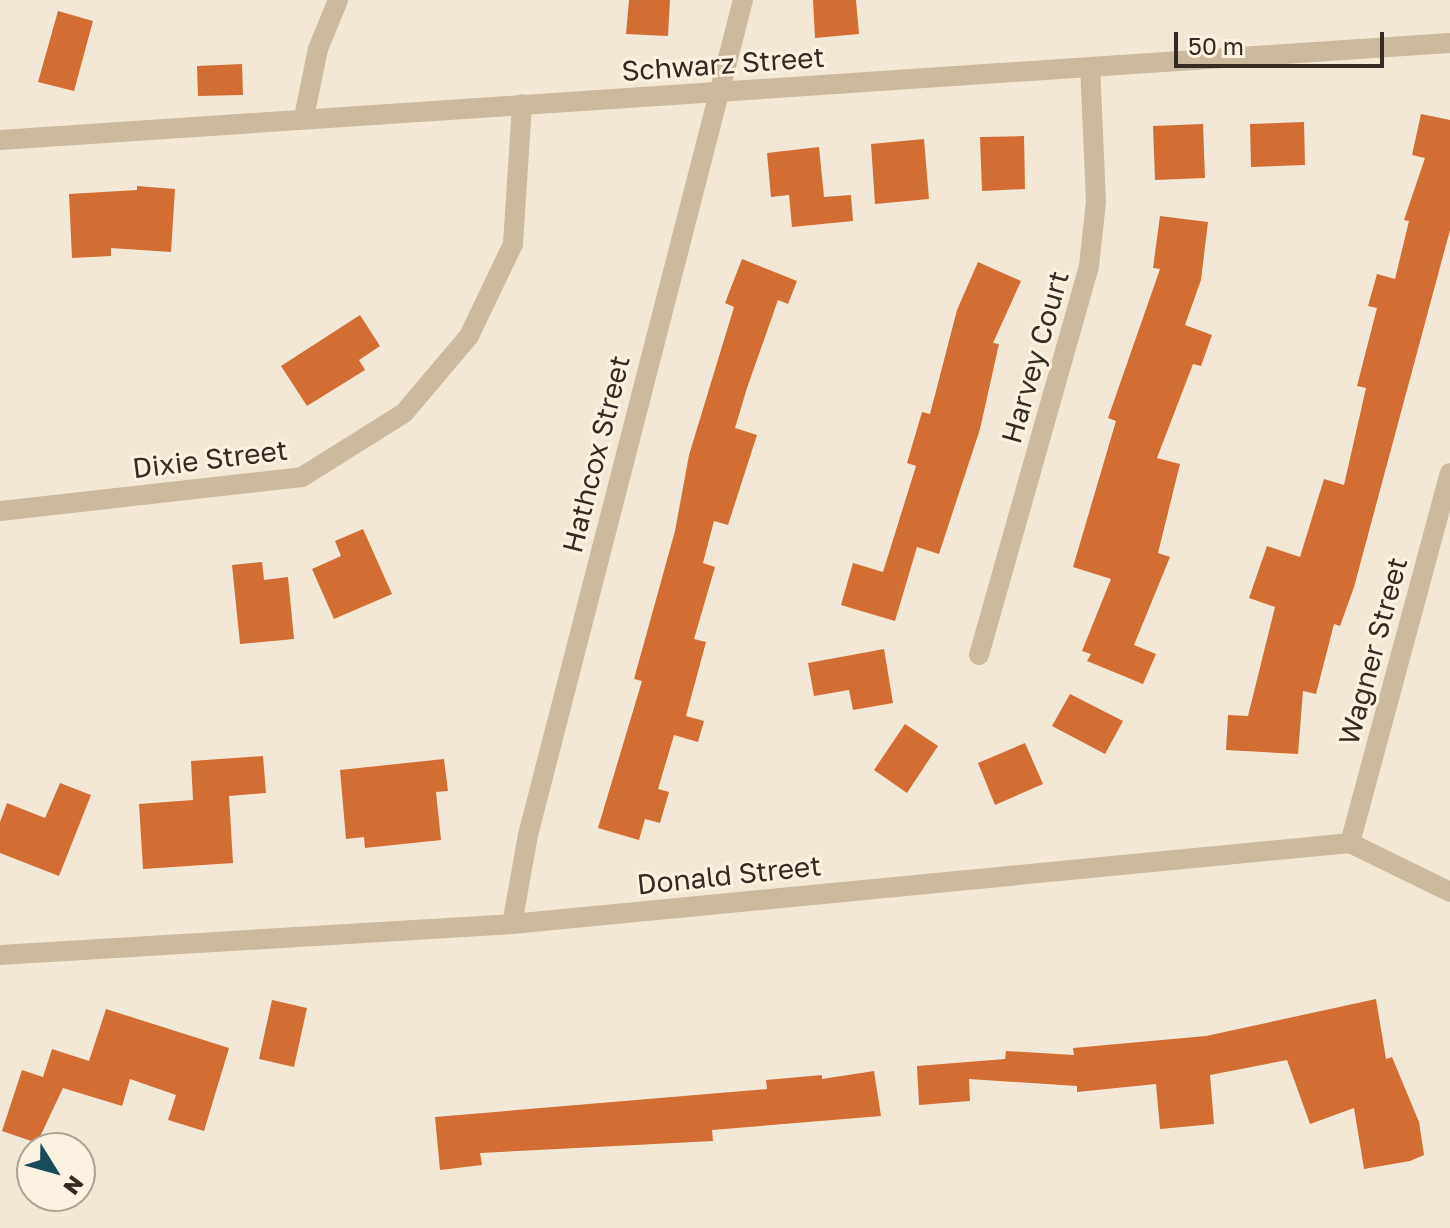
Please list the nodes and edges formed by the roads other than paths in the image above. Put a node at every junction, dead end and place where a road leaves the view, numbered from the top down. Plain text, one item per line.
1 (338, 0) edge
2 (743, 0) edge
3 (1450, 43) edge
4 (1090, 67) junction
5 (718, 92) junction
6 (522, 104) junction
7 (304, 117) junction
8 (0, 140) edge
9 (1450, 473) edge
10 (0, 511) edge
11 (979, 655) dead end
12 (1350, 843) junction
13 (1450, 892) edge
14 (512, 924) junction
15 (0, 955) edge

1 - 7 street
2 - 5 street, Hathcox Street
3 - 4 street, Schwarz Street
4 - 5 street, Schwarz Street
4 - 11 street, Harvey Court
5 - 6 street, Schwarz Street
5 - 14 street, Hathcox Street
6 - 7 street, Schwarz Street
6 - 10 street, Dixie Street
7 - 8 street, Schwarz Street
9 - 12 street, Wagner Street
12 - 13 street
12 - 14 street, Donald Street
14 - 15 street, Donald Street

